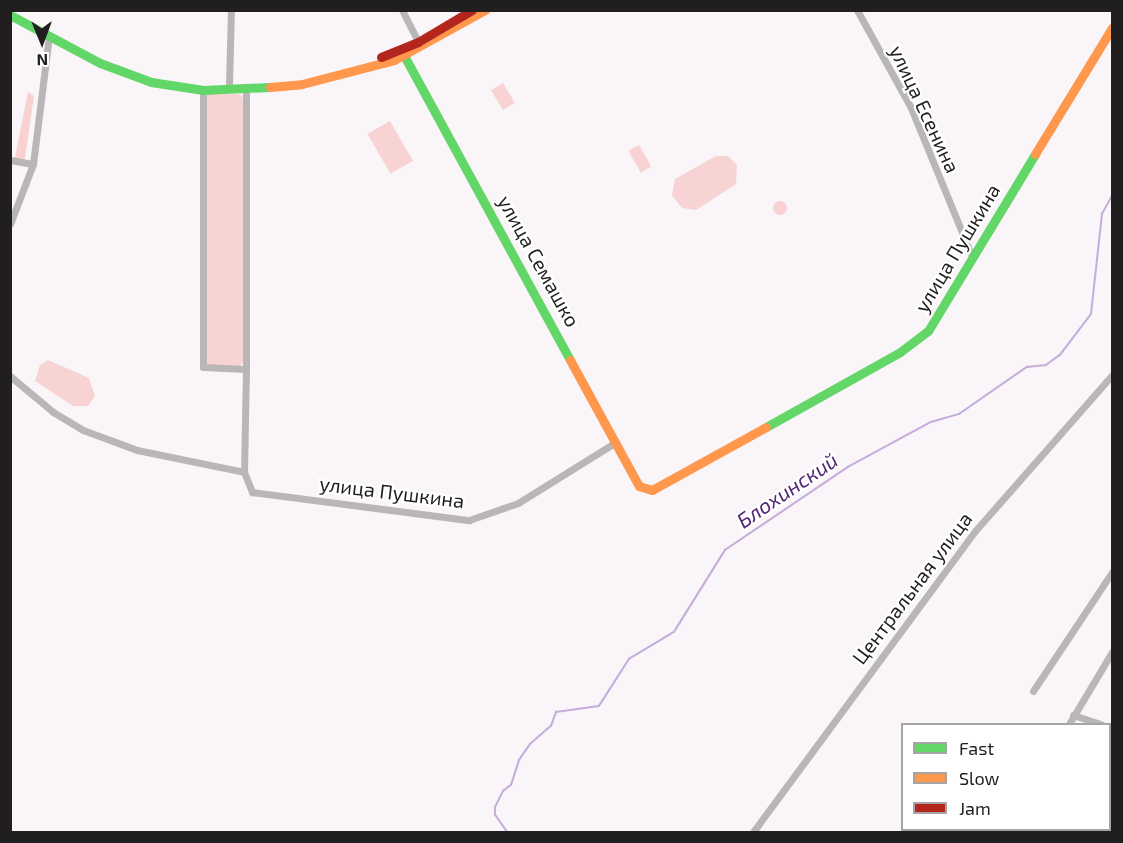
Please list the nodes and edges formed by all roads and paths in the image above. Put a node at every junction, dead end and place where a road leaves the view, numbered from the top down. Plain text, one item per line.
1 (16, 10) edge
2 (231, 10) edge
3 (402, 10) edge
4 (472, 10) edge
5 (485, 10) edge
6 (857, 10) edge
7 (10, 15) edge
8 (1113, 28) edge
9 (50, 33) junction
10 (418, 42) junction
11 (402, 53) junction
12 (229, 85) junction
13 (203, 87) junction
14 (246, 87) junction
15 (10, 160) edge
16 (33, 164) junction
17 (10, 224) edge
18 (972, 257) junction
19 (246, 369) junction
20 (1113, 375) edge
21 (10, 376) edge
22 (616, 441) junction
23 (244, 471) junction
24 (644, 490) joint
25 (1113, 572) edge
26 (1113, 652) edge
27 (1033, 691) dead end
28 (1074, 714) junction
29 (1070, 723) edge
30 (1098, 723) edge
31 (753, 832) edge

1 - 9 street
2 - 12 street
3 - 10 street
4 - 10 street
5 - 11 street
6 - 18 street, улица Есенина
7 - 9 street
8 - 18 street, улица Пушкина
9 - 13 street
9 - 16 street
10 - 11 street
11 - 14 street
11 - 22 street, улица Семашко
12 - 13 street
12 - 14 street
13 - 14 street
13 - 19 street
14 - 19 street
15 - 16 street
16 - 17 street
18 - 24 street, улица Пушкина
19 - 23 street
20 - 31 street, Центральная улица
21 - 23 street
22 - 23 street, улица Пушкина
22 - 24 street, улица Семашко
25 - 27 street
26 - 28 street
28 - 29 street
28 - 30 street

